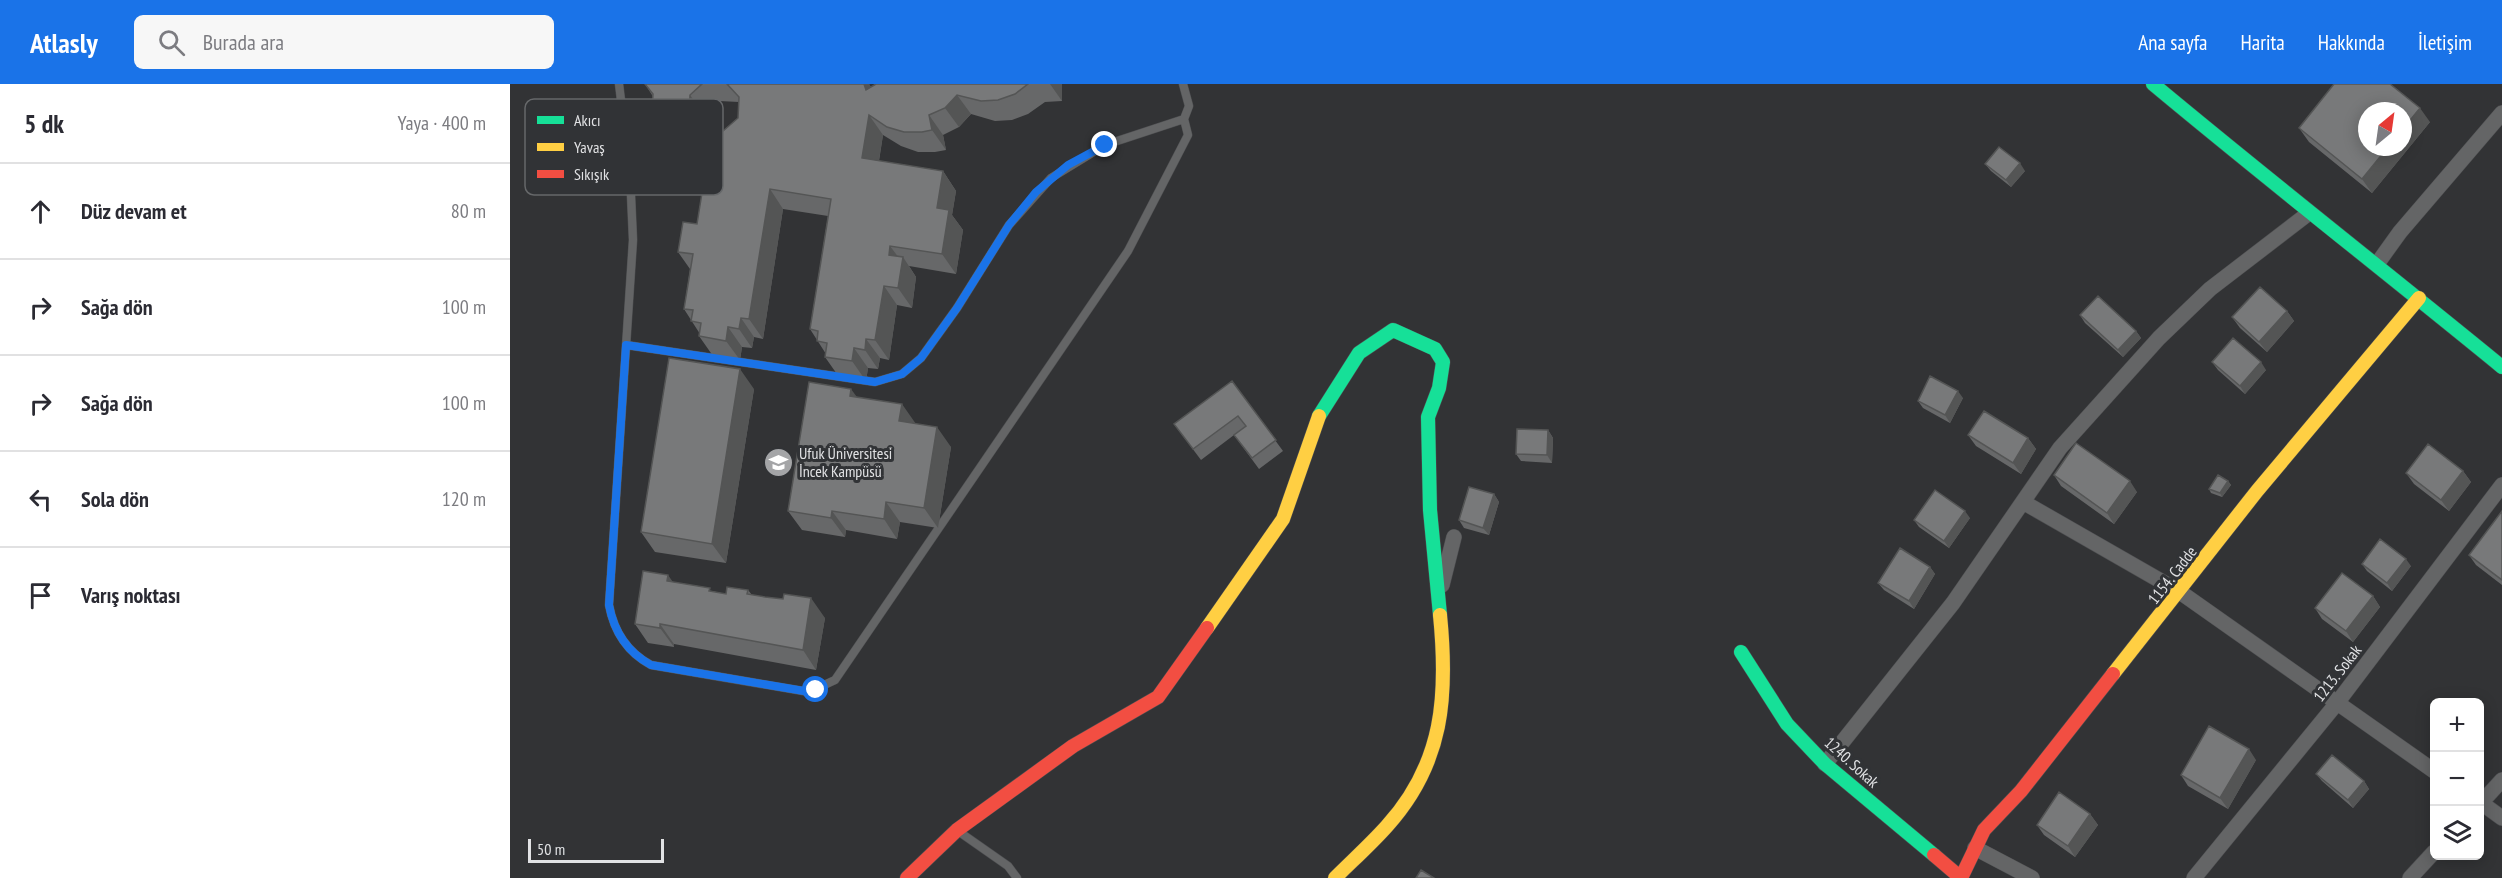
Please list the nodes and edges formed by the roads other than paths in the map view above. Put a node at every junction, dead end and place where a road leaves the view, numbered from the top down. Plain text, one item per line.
1 (619, 84) edge
2 (1183, 84) edge
3 (2152, 84) edge
4 (621, 99) edge
5 (2502, 113) edge
6 (1184, 119) junction
7 (631, 195) edge
8 (2309, 213) junction
9 (2378, 264) junction
10 (2419, 298) junction
11 (626, 345) junction
12 (2502, 367) edge
13 (2502, 485) edge
14 (2023, 502) junction
15 (1454, 537) dead end
16 (2180, 592) junction
17 (1439, 606) junction
18 (1741, 652) dead end
19 (2337, 703) junction
20 (1825, 764) junction
21 (2430, 768) edge
22 (2502, 780) edge
23 (2484, 799) edge
24 (2484, 806) edge
25 (2502, 818) edge
26 (957, 830) junction
27 (1975, 848) junction
28 (2430, 856) edge
29 (907, 878) edge
30 (1017, 878) edge
31 (1335, 878) edge
32 (1961, 878) edge
33 (2032, 878) edge
34 (2194, 878) edge
35 (2410, 878) edge

1 - 4 lane
2 - 6 lane
3 - 8 street
5 - 9 street
6 - 11 lane
6 - 11 lane
7 - 11 lane
8 - 9 street
8 - 14 street
9 - 10 street
10 - 12 street
10 - 16 street, 1154. Cadde
13 - 19 street, 1213. Sokak
14 - 16 street
14 - 20 street
15 - 17 street
16 - 19 street
16 - 27 street, 1154. Cadde
17 - 26 street
17 - 31 street
18 - 20 street, 1240. Sokak
19 - 21 street
19 - 34 street, 1213. Sokak
20 - 32 street, 1240. Sokak
22 - 23 street
24 - 25 street
26 - 29 street
26 - 30 lane
27 - 32 street, 1154. Cadde
27 - 33 street
28 - 35 street

